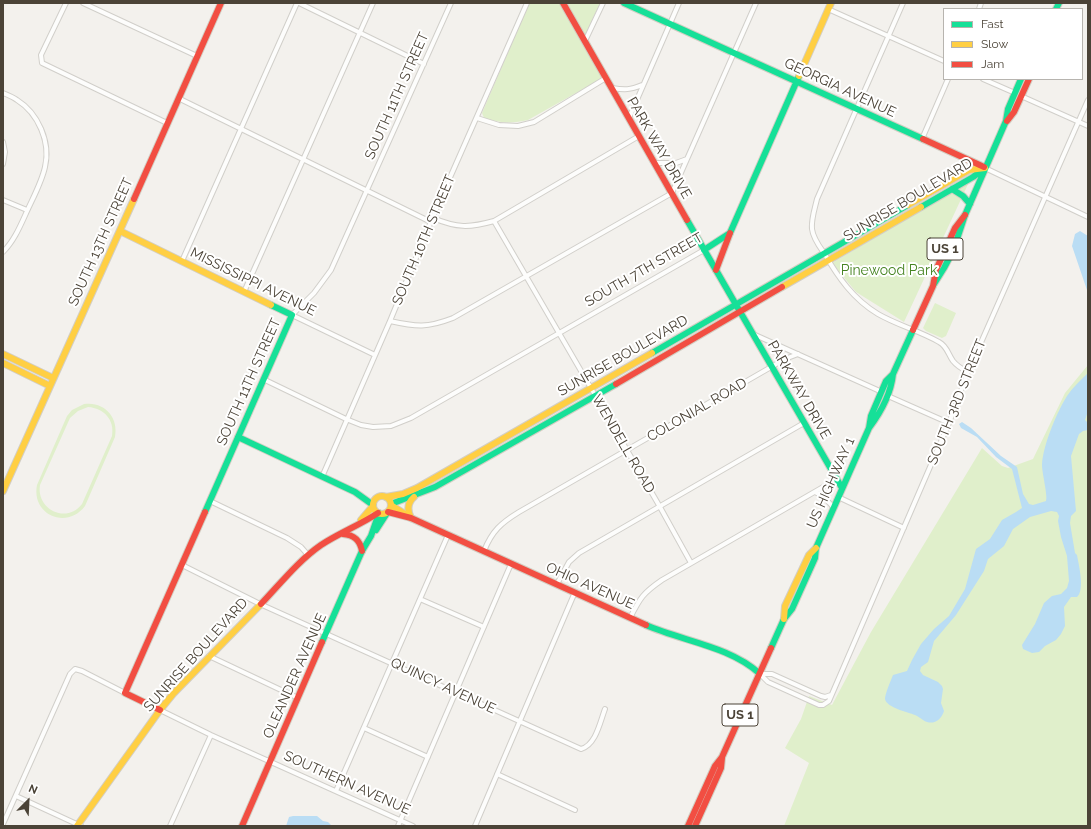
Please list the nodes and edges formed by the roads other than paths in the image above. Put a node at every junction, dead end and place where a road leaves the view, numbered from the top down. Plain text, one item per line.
1 (66, 3) edge
2 (83, 3) edge
3 (221, 3) edge
4 (298, 3) edge
5 (373, 3) edge
6 (451, 3) edge
7 (527, 3) edge
8 (563, 3) edge
9 (603, 3) edge
10 (624, 3) edge
11 (679, 3) edge
12 (756, 3) edge
13 (903, 3) edge
14 (830, 6) edge
15 (670, 24) junction
16 (360, 33) junction
17 (888, 36) junction
18 (585, 41) junction
19 (733, 53) junction
20 (197, 56) junction
21 (943, 61) edge
22 (424, 64) junction
23 (606, 78) junction
24 (948, 80) edge
25 (985, 80) edge
26 (1021, 80) edge
27 (1028, 80) edge
28 (796, 81) junction
29 (643, 84) junction
30 (612, 88) junction
31 (3, 93) edge
32 (1018, 95) junction
33 (178, 98) junction
34 (1088, 100) edge
35 (856, 109) junction
36 (477, 118) junction
37 (629, 118) junction
38 (1078, 122) junction
39 (168, 123) junction
40 (1088, 126) edge
41 (241, 129) junction
42 (639, 136) junction
43 (922, 139) junction
44 (3, 142) edge
45 (687, 159) junction
46 (304, 160) junction
47 (655, 163) junction
48 (3, 164) edge
49 (985, 168) junction
50 (952, 189) junction
51 (367, 190) junction
52 (672, 193) junction
53 (1046, 196) junction
54 (3, 200) edge
55 (970, 204) junction
56 (27, 210) junction
57 (1088, 217) edge
58 (432, 220) junction
59 (494, 221) junction
60 (120, 231) junction
61 (730, 233) junction
62 (704, 250) junction
63 (3, 252) edge
64 (824, 254) junction
65 (182, 261) junction
66 (828, 261) junction
67 (716, 270) junction
68 (526, 276) junction
69 (244, 292) junction
70 (736, 304) junction
71 (740, 311) junction
72 (292, 315) junction
73 (390, 321) junction
74 (913, 330) junction
75 (560, 333) junction
76 (753, 334) junction
77 (3, 354) edge
78 (798, 354) junction
79 (375, 355) junction
80 (17, 361) junction
81 (3, 363) edge
82 (772, 366) junction
83 (13, 368) junction
84 (968, 372) junction
85 (893, 374) junction
86 (53, 378) junction
87 (263, 379) junction
88 (50, 386) junction
89 (591, 388) junction
90 (882, 392) junction
91 (595, 395) junction
92 (887, 396) junction
93 (346, 419) junction
94 (804, 423) junction
95 (950, 423) junction
96 (869, 428) junction
97 (238, 437) junction
98 (627, 450) junction
99 (322, 477) junction
100 (836, 477) junction
101 (842, 488) junction
102 (3, 491) edge
103 (354, 492) junction
104 (814, 492) junction
105 (416, 495) junction
106 (383, 496) junction
107 (838, 497) junction
108 (210, 501) junction
109 (391, 504) junction
110 (373, 506) junction
111 (660, 507) junction
112 (834, 508) junction
113 (387, 512) junction
114 (379, 513) junction
115 (411, 518) junction
116 (357, 525) junction
117 (904, 528) junction
118 (343, 534) junction
119 (448, 535) junction
120 (371, 536) junction
121 (362, 551) junction
122 (484, 551) junction
123 (308, 554) junction
124 (691, 563) junction
125 (511, 564) junction
126 (182, 565) junction
127 (557, 584) junction
128 (575, 592) junction
129 (420, 598) junction
130 (260, 604) junction
131 (630, 618) junction
132 (484, 628) junction
133 (327, 633) junction
134 (209, 656) junction
135 (393, 663) junction
136 (759, 674) junction
137 (456, 692) junction
138 (125, 693) junction
139 (832, 695) junction
140 (298, 698) junction
141 (827, 704) joint
142 (606, 709) dead end
143 (160, 710) junction
144 (520, 721) junction
145 (364, 728) junction
146 (211, 735) junction
147 (428, 757) junction
148 (722, 757) junction
149 (271, 762) junction
150 (497, 774) junction
151 (336, 791) junction
152 (16, 796) junction
153 (576, 810) dead end
154 (400, 820) junction
155 (3, 824) edge
156 (79, 825) edge
157 (170, 826) edge
158 (242, 826) edge
159 (398, 826) edge
160 (413, 826) edge
161 (474, 826) edge
162 (688, 826) edge
163 (695, 826) edge

1 - 39 street
2 - 20 street
3 - 20 street, SOUTH 13TH STREET
4 - 16 street
4 - 41 street
5 - 16 street
6 - 22 street, SOUTH 11TH STREET
7 - 36 street, SOUTH 10TH STREET
8 - 18 street, PARK WAY DRIVE
9 - 18 street
10 - 15 street, GEORGIA AVENUE
11 - 15 street
12 - 19 street
13 - 17 street
14 - 17 street
14 - 28 street
15 - 19 street, GEORGIA AVENUE
15 - 29 street
16 - 22 street
16 - 46 street
17 - 21 street
17 - 35 street
18 - 23 street, PARK WAY DRIVE
19 - 28 street, GEORGIA AVENUE
19 - 45 street
20 - 33 street, SOUTH 13TH STREET
22 - 51 street, SOUTH 11TH STREET
23 - 30 street, PARK WAY DRIVE
23 - 36 street
24 - 43 street
25 - 32 street
26 - 32 street, US HIGHWAY 1 / US 1
27 - 32 street, US HIGHWAY 1 / US 1
28 - 35 street, GEORGIA AVENUE
28 - 61 street
29 - 30 street
29 - 37 street
30 - 37 street, PARK WAY DRIVE
31 - 56 street
32 - 38 street
32 - 49 street, US HIGHWAY 1 / US 1
33 - 39 street, SOUTH 13TH STREET
33 - 41 street
34 - 38 street, SOUTH 3RD STREET
35 - 43 street, GEORGIA AVENUE
35 - 64 street
36 - 58 street, SOUTH 10TH STREET
37 - 42 street, PARK WAY DRIVE
38 - 40 street
38 - 53 street, SOUTH 3RD STREET
39 - 60 street, SOUTH 13TH STREET
41 - 46 street
41 - 65 street
42 - 47 street, PARK WAY DRIVE
42 - 59 street
43 - 49 street, GEORGIA AVENUE
44 - 48 street
45 - 47 street
45 - 52 street
46 - 51 street
46 - 69 street
47 - 52 street, PARK WAY DRIVE
49 - 50 street, SUNRISE BOULEVARD
49 - 53 street, GEORGIA AVENUE
49 - 55 street, US HIGHWAY 1 / US 1
49 - 64 street, SUNRISE BOULEVARD
50 - 55 street
50 - 66 street, SUNRISE BOULEVARD
51 - 58 street
51 - 72 street, SOUTH 11TH STREET
52 - 62 street, PARK WAY DRIVE
52 - 68 street
53 - 57 street, GEORGIA AVENUE
53 - 84 street, SOUTH 3RD STREET
54 - 56 street
55 - 74 street, US HIGHWAY 1 / US 1
56 - 63 street
58 - 59 street
58 - 73 street, SOUTH 10TH STREET
59 - 68 street, WENDELL ROAD
60 - 65 street, MISSISSIPPI AVENUE
60 - 86 street, SOUTH 13TH STREET
61 - 62 street, SOUTH 7TH STREET
61 - 67 street
62 - 67 street, PARK WAY DRIVE
62 - 75 street, SOUTH 7TH STREET
64 - 66 street
64 - 70 street, SUNRISE BOULEVARD
65 - 69 street, MISSISSIPPI AVENUE
66 - 71 street, SUNRISE BOULEVARD
66 - 74 street
67 - 70 street, PARK WAY DRIVE
68 - 73 street
68 - 75 street, WENDELL ROAD
69 - 72 street, MISSISSIPPI AVENUE
70 - 71 street, PARKWAY DRIVE
70 - 89 street, SUNRISE BOULEVARD
71 - 76 street, PARKWAY DRIVE
71 - 91 street, SUNRISE BOULEVARD
72 - 79 street, MISSISSIPPI AVENUE
72 - 87 street, SOUTH 11TH STREET
73 - 79 street, SOUTH 10TH STREET
74 - 84 street
74 - 85 street, US HIGHWAY 1 / US 1
75 - 89 street, WENDELL ROAD
75 - 93 street, SOUTH 7TH STREET
76 - 78 street
76 - 82 street, PARKWAY DRIVE
77 - 80 street
78 - 82 street, COLONIAL ROAD
78 - 90 street
79 - 93 street, SOUTH 10TH STREET
80 - 83 street
80 - 86 street
81 - 83 street
82 - 94 street, PARKWAY DRIVE
82 - 98 street, COLONIAL ROAD
83 - 88 street
84 - 95 street, SOUTH 3RD STREET
85 - 90 street, US HIGHWAY 1 / US 1
85 - 92 street, US HIGHWAY 1 / US 1
86 - 88 street, SOUTH 13TH STREET
87 - 93 street, SOUTH 7TH STREET
87 - 97 street, SOUTH 11TH STREET
88 - 102 street, SOUTH 13TH STREET
89 - 91 street, WENDELL ROAD
89 - 106 street, SUNRISE BOULEVARD
90 - 96 street, US HIGHWAY 1 / US 1
91 - 98 street, WENDELL ROAD
91 - 105 street, SUNRISE BOULEVARD
92 - 95 street
92 - 96 street, US HIGHWAY 1 / US 1
93 - 99 street, SOUTH 10TH STREET
94 - 100 street, PARKWAY DRIVE
94 - 111 street
95 - 117 street, SOUTH 3RD STREET
96 - 101 street, US HIGHWAY 1 / US 1
97 - 99 street
97 - 108 street, SOUTH 11TH STREET
98 - 111 street, WENDELL ROAD
98 - 122 street, COLONIAL ROAD
99 - 103 street
100 - 101 street, PARKWAY DRIVE
100 - 104 street
101 - 107 street, US HIGHWAY 1 / US 1
103 - 106 street
103 - 110 street
104 - 112 street
104 - 124 street
105 - 109 street, SUNRISE BOULEVARD
105 - 115 street
106 - 109 street
106 - 110 street
107 - 112 street, US HIGHWAY 1 / US 1
107 - 117 street
108 - 123 street
108 - 126 street, SOUTH 11TH STREET
109 - 113 street
109 - 115 street, OHIO AVENUE
110 - 114 street
110 - 116 street, SUNRISE BOULEVARD
111 - 124 street, WENDELL ROAD
111 - 127 street
112 - 136 street, US HIGHWAY 1 / US 1
113 - 114 street
113 - 115 street, OHIO AVENUE
113 - 120 street, OLEANDER AVENUE
114 - 116 street, SUNRISE BOULEVARD
114 - 120 street, OLEANDER AVENUE
115 - 119 street, OHIO AVENUE
116 - 118 street, SUNRISE BOULEVARD
117 - 139 street, SOUTH 3RD STREET
118 - 121 street
118 - 123 street, SUNRISE BOULEVARD
119 - 122 street, OHIO AVENUE
119 - 129 street
120 - 121 street, OLEANDER AVENUE
121 - 133 street, OLEANDER AVENUE
122 - 125 street, OHIO AVENUE
123 - 130 street, SUNRISE BOULEVARD
124 - 131 street
125 - 127 street, OHIO AVENUE
125 - 132 street
126 - 130 street, QUINCY AVENUE
126 - 138 street, SOUTH 11TH STREET
127 - 128 street, OHIO AVENUE
128 - 131 street, OHIO AVENUE
128 - 144 street
129 - 132 street
129 - 135 street
130 - 133 street, QUINCY AVENUE
130 - 134 street, SUNRISE BOULEVARD
131 - 136 street, OHIO AVENUE
132 - 137 street
133 - 135 street, QUINCY AVENUE
133 - 140 street, OLEANDER AVENUE
134 - 140 street
134 - 143 street, SUNRISE BOULEVARD
135 - 137 street, QUINCY AVENUE
135 - 145 street
136 - 139 street, OHIO AVENUE
136 - 141 street, OHIO AVENUE
136 - 148 street, US HIGHWAY 1 / US 1
137 - 144 street, QUINCY AVENUE
137 - 147 street
138 - 143 street, SOUTHERN AVENUE
138 - 152 street, SOUTHERN AVENUE
139 - 141 street, SOUTH 3RD STREET
140 - 149 street, OLEANDER AVENUE
142 - 144 street, QUINCY AVENUE
143 - 146 street, SOUTHERN AVENUE
143 - 156 street, SUNRISE BOULEVARD
144 - 150 street
145 - 147 street
145 - 151 street
146 - 149 street, SOUTHERN AVENUE
146 - 157 street
147 - 154 street
148 - 162 street, US HIGHWAY 1 / US 1
148 - 163 street, US HIGHWAY 1 / US 1
149 - 151 street, SOUTHERN AVENUE
149 - 158 street, OLEANDER AVENUE
150 - 153 street
150 - 161 street
151 - 154 street, SOUTHERN AVENUE
152 - 155 street
152 - 156 street
154 - 159 street
154 - 160 street, SOUTHERN AVENUE

